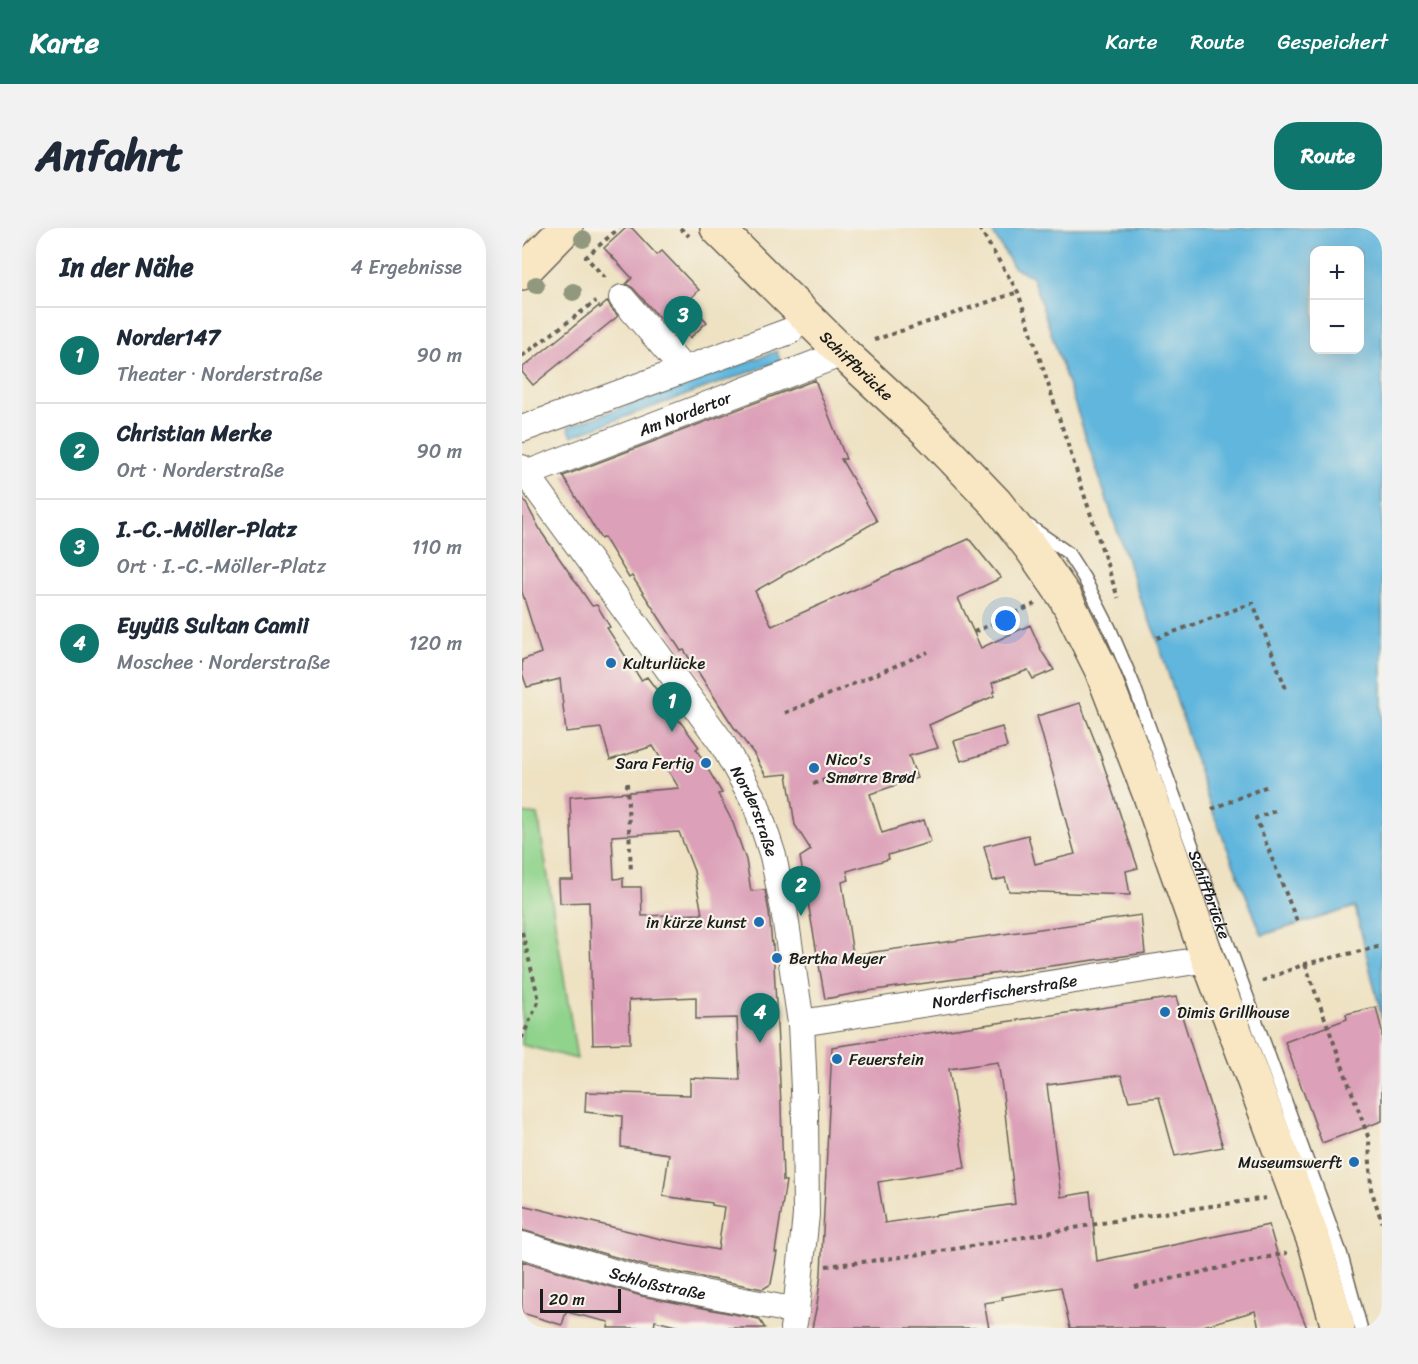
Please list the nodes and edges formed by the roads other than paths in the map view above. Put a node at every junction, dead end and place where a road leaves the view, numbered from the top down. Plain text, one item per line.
1 (566, 228) edge
2 (703, 232) edge
3 (522, 273) edge
4 (611, 290) road end
5 (790, 331) dead end
6 (843, 352) junction
7 (683, 369) junction
8 (522, 429) edge
9 (524, 471) edge
10 (996, 503) junction
11 (1208, 959) junction
12 (801, 1023) junction
13 (522, 1245) edge
14 (795, 1319) edge
15 (1338, 1328) edge
16 (1361, 1328) edge

1 - 3 main road
2 - 6 main road, Schiffbrücke
4 - 7 street
5 - 7 street
6 - 9 street, Am Nordertor
6 - 10 main road, Schiffbrücke
7 - 8 street
9 - 12 street, Norderstraße
10 - 11 main road, Schiffbrücke
10 - 16 lane, Schiffbrücke
11 - 12 street, Norderfischerstraße
11 - 15 main road, Schiffbrücke
12 - 14 street, Norderstraße
13 - 14 street, Schloßstraße

